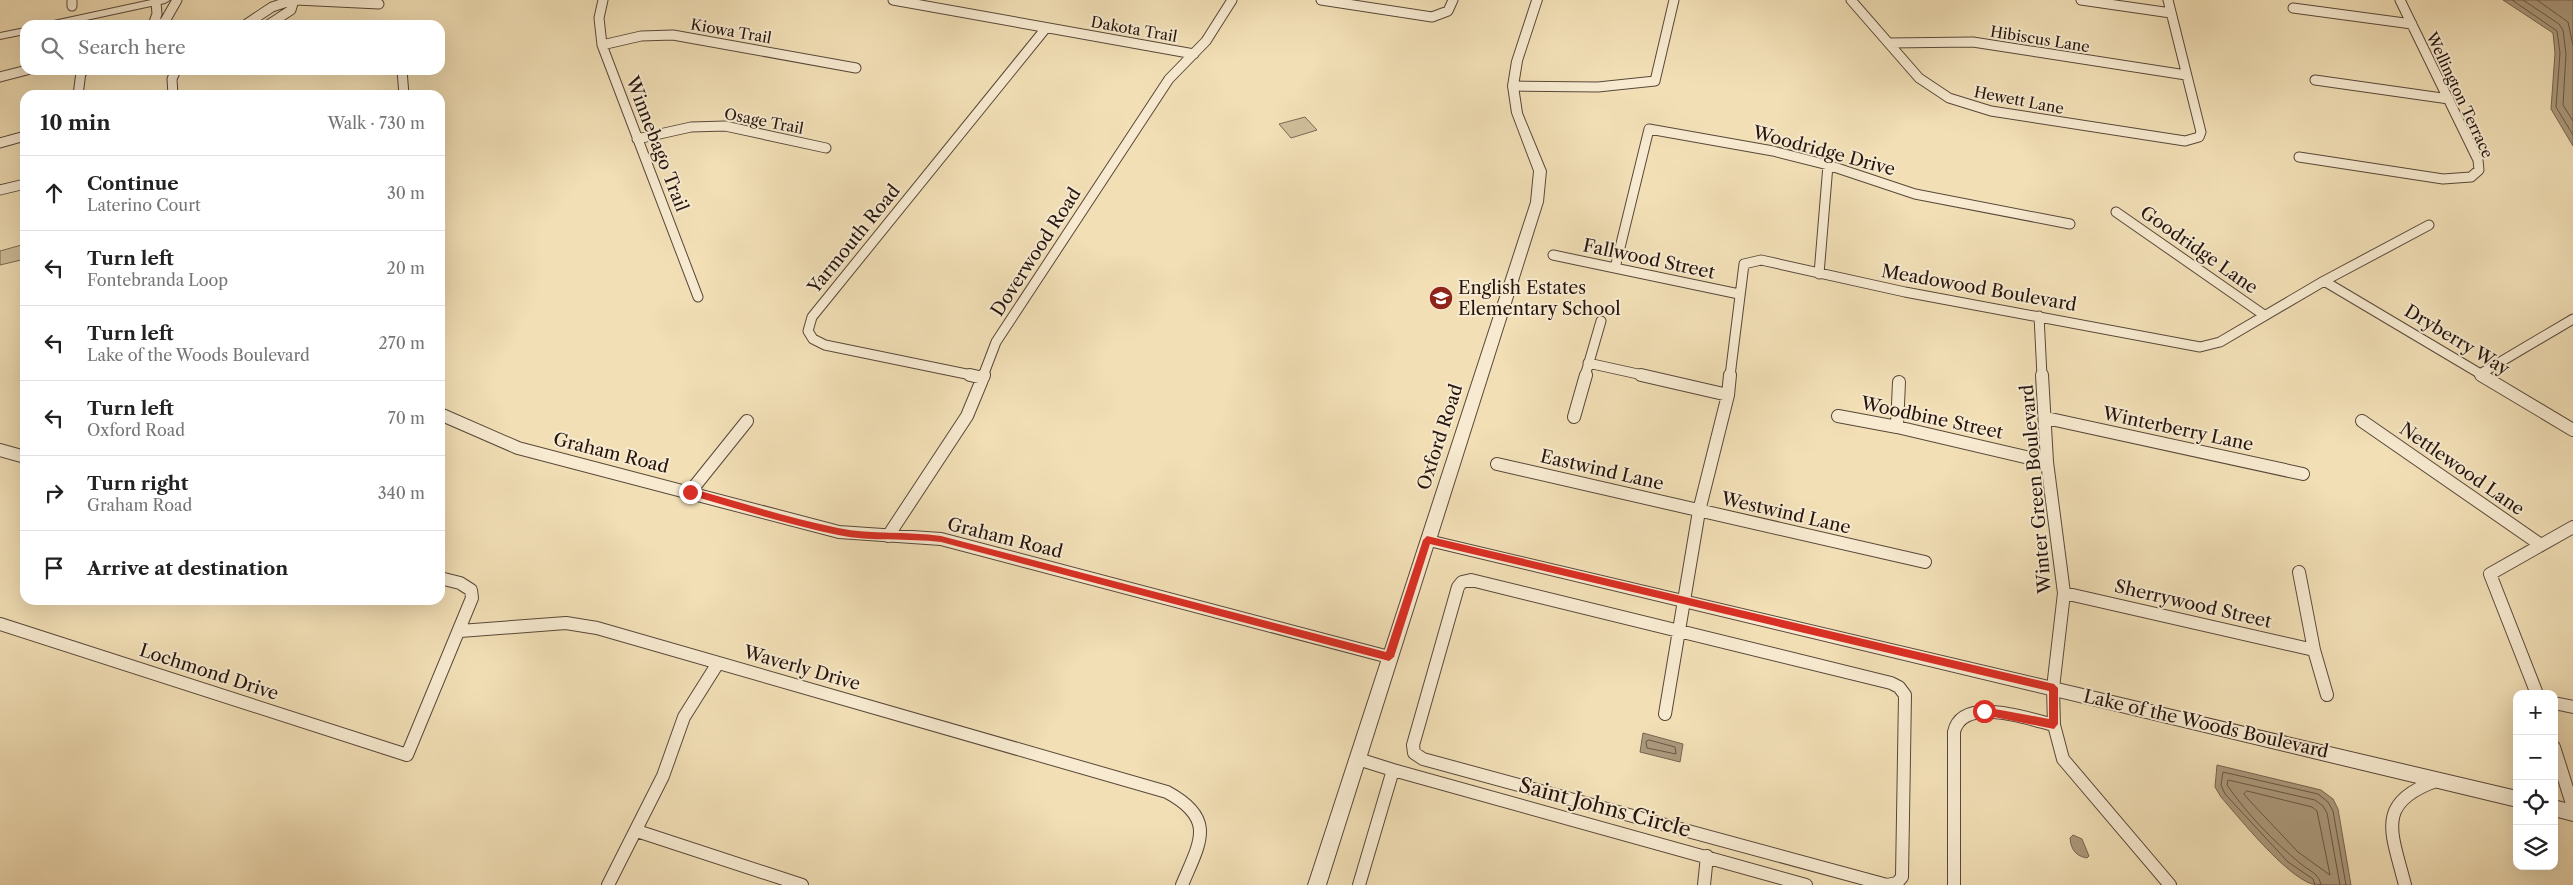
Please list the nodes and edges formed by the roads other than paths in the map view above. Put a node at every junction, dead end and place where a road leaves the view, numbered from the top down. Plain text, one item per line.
1 (177, 0) edge
2 (294, 0) edge
3 (603, 0) edge
4 (893, 0) edge
5 (1232, 0) edge
6 (1321, 0) edge
7 (1453, 0) edge
8 (1536, 0) edge
9 (1674, 0) edge
10 (1851, 0) edge
11 (2081, 0) edge
12 (2168, 0) edge
13 (2400, 0) edge
14 (161, 1) edge
15 (379, 4) dead end
16 (2293, 8) dead end
17 (2171, 13) junction
18 (73, 20) edge
19 (155, 20) edge
20 (166, 20) edge
21 (252, 20) edge
22 (276, 20) edge
23 (2412, 24) junction
24 (1046, 28) junction
25 (20, 31) edge
26 (0, 36) edge
27 (1889, 44) junction
28 (602, 46) junction
29 (1194, 54) junction
30 (856, 68) dead end
31 (20, 72) edge
32 (80, 75) edge
33 (174, 75) edge
34 (402, 75) edge
35 (2186, 75) junction
36 (0, 77) edge
37 (2314, 80) dead end
38 (1513, 86) junction
39 (79, 90) edge
40 (173, 90) edge
41 (404, 90) edge
42 (2449, 99) junction
43 (20, 137) edge
44 (637, 139) junction
45 (0, 142) edge
46 (826, 148) dead end
47 (2300, 157) dead end
48 (1828, 165) junction
49 (20, 185) edge
50 (0, 190) edge
51 (2116, 212) dead end
52 (2070, 224) dead end
53 (2430, 225) dead end
54 (1553, 255) dead end
55 (1615, 268) junction
56 (1819, 274) junction
57 (2324, 281) junction
58 (1739, 294) junction
59 (698, 296) dead end
60 (2264, 315) junction
61 (2039, 316) junction
62 (2573, 319) edge
63 (1601, 321) dead end
64 (1588, 363) junction
65 (2480, 374) junction
66 (983, 378) junction
67 (1900, 382) dead end
68 (1728, 395) junction
69 (445, 416) edge
70 (1838, 416) dead end
71 (1574, 417) dead end
72 (2046, 418) junction
73 (747, 420) dead end
74 (2362, 421) dead end
75 (1897, 427) junction
76 (2573, 430) edge
77 (0, 450) edge
78 (20, 456) edge
79 (2047, 462) junction
80 (1497, 464) dead end
81 (2303, 474) dead end
82 (690, 492) junction
83 (1699, 511) junction
84 (2573, 527) edge
85 (888, 536) junction
86 (1427, 540) junction
87 (2541, 545) junction
88 (1925, 562) dead end
89 (2299, 572) dead end
90 (445, 580) edge
91 (2064, 593) junction
92 (1686, 601) junction
93 (0, 624) edge
94 (1678, 630) junction
95 (460, 631) junction
96 (2314, 650) junction
97 (1389, 657) junction
98 (718, 663) junction
99 (2054, 688) junction
100 (2535, 690) edge
101 (2327, 695) dead end
102 (2558, 704) edge
103 (2573, 707) edge
104 (1665, 714) dead end
105 (2054, 724) junction
106 (1358, 759) junction
107 (2558, 760) edge
108 (1393, 770) junction
109 (2440, 780) junction
110 (2513, 798) edge
111 (2573, 807) edge
112 (2558, 809) edge
113 (2573, 813) edge
114 (637, 831) junction
115 (1707, 856) junction
116 (608, 885) edge
117 (802, 885) edge
118 (1182, 885) edge
119 (1317, 885) edge
120 (1359, 885) edge
121 (1704, 885) edge
122 (1806, 885) edge
123 (1954, 885) edge
124 (2170, 885) edge
125 (2405, 885) edge

1 - 20 street
2 - 15 street
2 - 21 street
2 - 22 street
3 - 28 street, Winnebago Trail
4 - 24 street, Dakota Trail
5 - 29 street, Doverwood Road
6 - 7 street
8 - 38 street, Oxford Road
9 - 38 street
10 - 27 street, Hewett Lane
11 - 17 street
12 - 17 street
13 - 23 street, Wellington Terrace
14 - 18 street
14 - 19 street
16 - 23 street
17 - 35 street
23 - 42 street, Wellington Terrace
24 - 29 street, Dakota Trail
24 - 66 street, Yarmouth Road
25 - 26 street
27 - 35 street, Hibiscus Lane
27 - 35 street, Hewett Lane
28 - 30 street, Kiowa Trail
28 - 44 street, Winnebago Trail
29 - 66 street, Doverwood Road
31 - 36 street
32 - 39 street
33 - 40 street
34 - 41 street
37 - 42 street
38 - 86 street, Oxford Road
42 - 47 street, Wellington Terrace
43 - 45 street
44 - 46 street, Osage Trail
44 - 59 street, Winnebago Trail
48 - 52 street, Woodridge Drive
48 - 55 street, Woodridge Drive
48 - 56 street
49 - 50 street
51 - 60 street, Goodridge Lane
53 - 57 street, Meadowood Boulevard
54 - 55 street, Fallwood Street
55 - 58 street, Fallwood Street
56 - 58 street, Meadowood Boulevard
56 - 61 street, Meadowood Boulevard
57 - 60 street, Meadowood Boulevard
57 - 65 street, Dryberry Way
58 - 68 street, Meadowood Boulevard
60 - 61 street, Meadowood Boulevard
61 - 72 street, Winter Green Boulevard
62 - 65 street
63 - 64 street
64 - 68 street
64 - 71 street
65 - 76 street, Dryberry Way
66 - 85 street, Doverwood Road
67 - 75 street
68 - 83 street, Meadowood Boulevard
69 - 82 street, Graham Road
70 - 75 street, Woodbine Street
72 - 79 street, Winter Green Boulevard
72 - 81 street, Winterberry Lane
73 - 82 street
74 - 87 street, Nettlewood Lane
75 - 79 street, Woodbine Street
77 - 78 street
79 - 91 street, Winter Green Boulevard
80 - 83 street, Eastwind Lane
82 - 85 street, Graham Road
83 - 88 street, Westwind Lane
83 - 92 street, Westwind Lane
84 - 87 street
85 - 97 street, Graham Road
86 - 92 street, Lake of the Woods Boulevard
86 - 97 street, Oxford Road
87 - 100 street
89 - 96 street
90 - 95 street
91 - 96 street, Sherrywood Street
91 - 99 street, Winter Green Boulevard
92 - 94 street, Westwind Lane
92 - 99 street, Lake of the Woods Boulevard
93 - 95 street, Lochmond Drive
94 - 94 street
94 - 104 street, Westwind Lane
95 - 98 street, Waverly Drive
96 - 101 street
97 - 106 street, Oxford Road
98 - 114 street
98 - 118 street, Waverly Drive
99 - 105 street, Winter Green Boulevard
99 - 109 street, Lake of the Woods Boulevard
102 - 103 street
105 - 123 street
105 - 124 street, Winter Green Boulevard
106 - 108 street, Saint Johns Circle
106 - 119 street, Oxford Road
107 - 111 street
108 - 115 street, Saint Johns Circle
108 - 120 street
109 - 110 street, Lake of the Woods Boulevard
109 - 125 street
112 - 113 street
114 - 116 street
114 - 117 street
115 - 121 street
115 - 122 street, Saint Johns Circle

